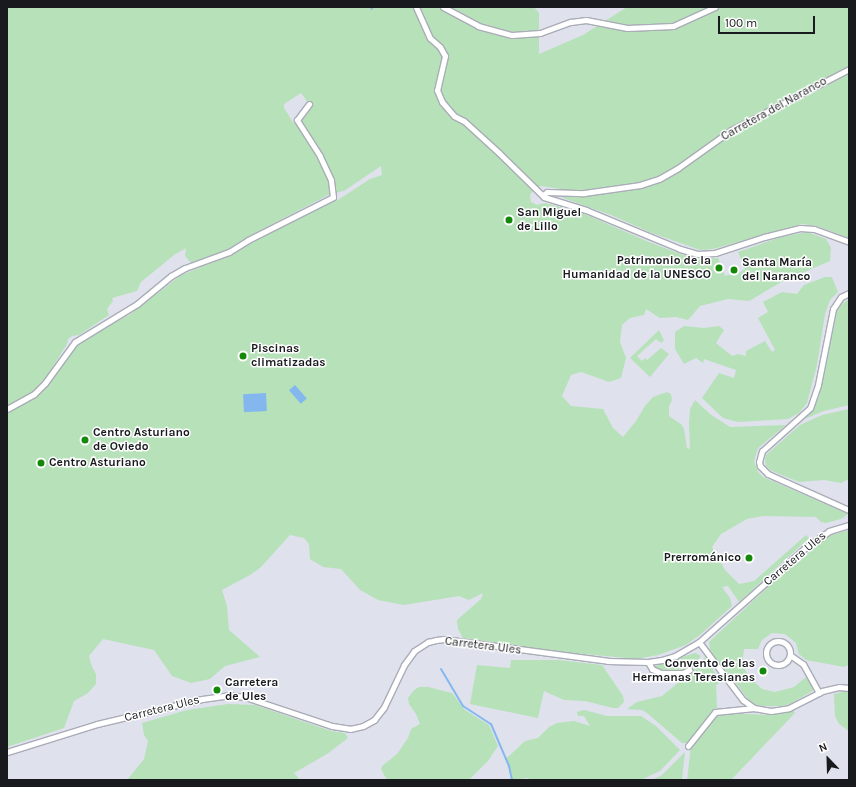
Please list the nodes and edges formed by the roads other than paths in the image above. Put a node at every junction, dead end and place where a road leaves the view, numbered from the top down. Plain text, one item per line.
1 (416, 7) edge
2 (443, 7) edge
3 (715, 7) edge
4 (849, 69) edge
5 (309, 104) dead end
6 (543, 195) junction
7 (849, 242) edge
8 (849, 294) edge
9 (7, 409) edge
10 (849, 510) edge
11 (849, 525) edge
12 (699, 642) junction
13 (790, 655) junction
14 (648, 662) junction
15 (689, 670) dead end
16 (849, 688) edge
17 (819, 693) junction
18 (754, 708) junction
19 (688, 746) dead end
20 (7, 752) edge

1 - 6 street
2 - 3 street
4 - 6 street, Carretera del Naranco
5 - 9 street
6 - 7 street
8 - 10 street
11 - 12 street, Carretera Ules
12 - 14 street, Carretera Ules
12 - 18 street
13 - 13 street
13 - 17 street
14 - 15 street
14 - 20 street, Carretera Ules
16 - 17 street
17 - 18 street
18 - 19 street

